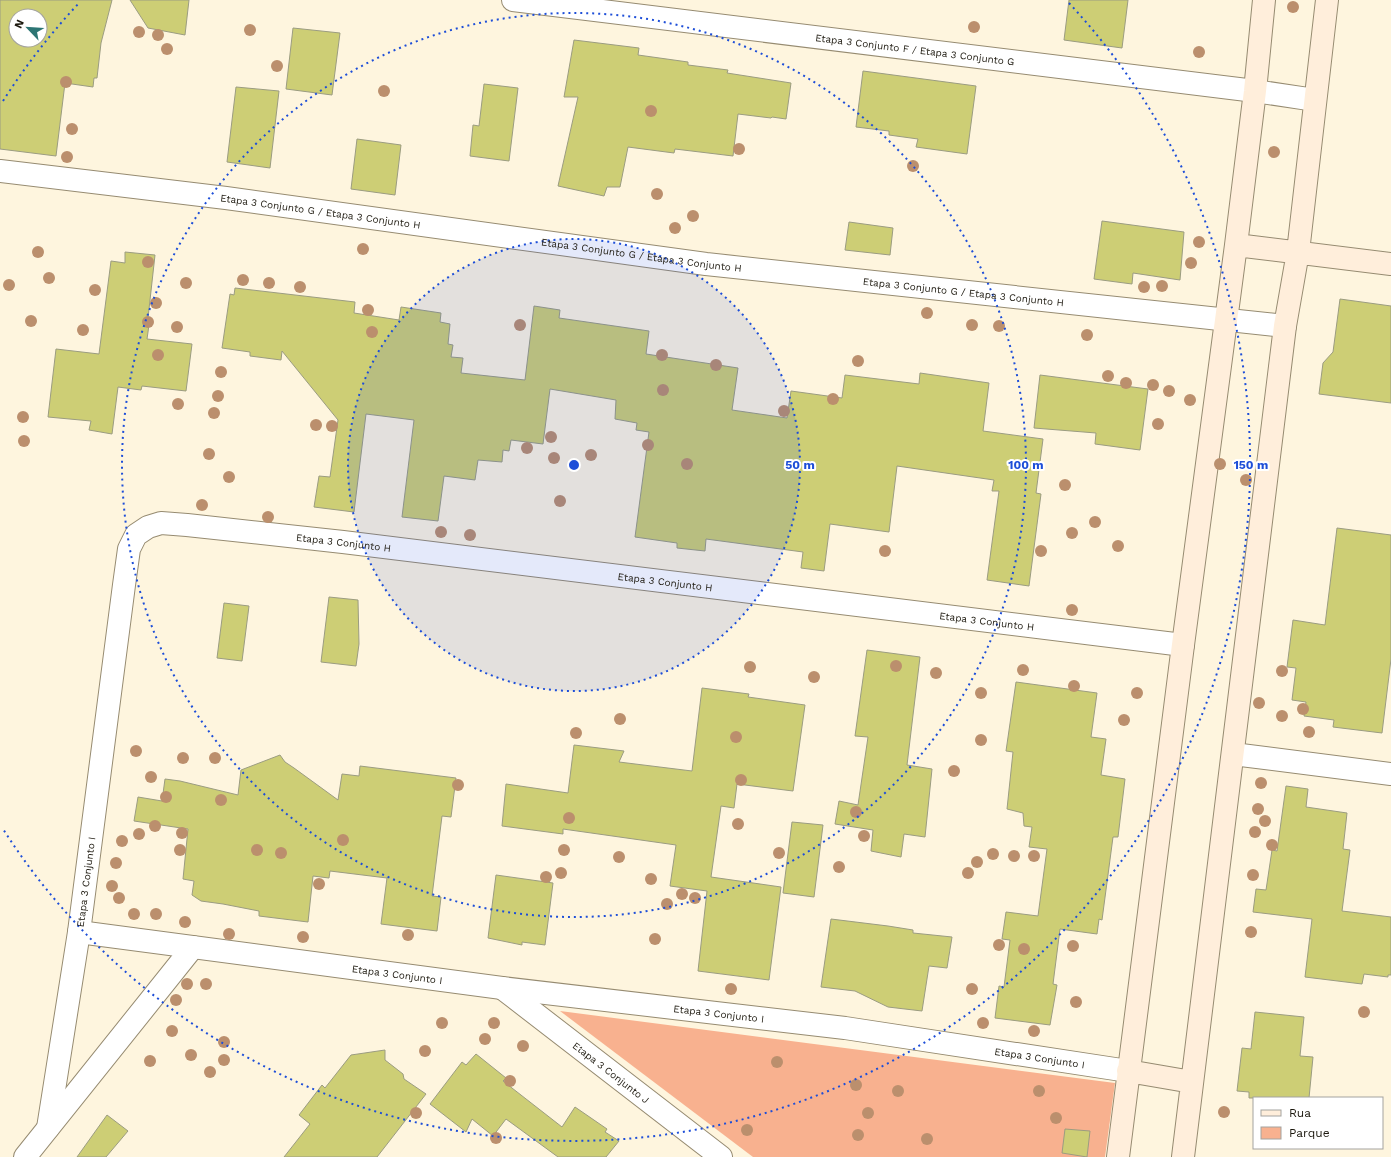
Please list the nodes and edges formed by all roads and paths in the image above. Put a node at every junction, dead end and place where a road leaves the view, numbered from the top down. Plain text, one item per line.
1 (514, 0) edge
2 (1264, 0) edge
3 (1327, 0) edge
4 (1254, 91) junction
5 (1315, 100) junction
6 (0, 171) edge
7 (1236, 245) junction
8 (1298, 252) junction
9 (1391, 264) edge
10 (1225, 319) junction
11 (1285, 326) junction
12 (148, 527) joint
13 (1183, 645) junction
14 (1233, 754) junction
15 (1391, 774) edge
16 (79, 932) junction
17 (194, 947) junction
18 (502, 988) junction
19 (1128, 1071) junction
20 (1192, 1082) junction
21 (48, 1128) junction
22 (25, 1157) edge
23 (721, 1157) edge
24 (1118, 1157) edge
25 (1183, 1157) edge

1 - 4 street, Etapa 3 Conjunto F / Etapa 3 Conjunto G
2 - 4 street
3 - 5 street
4 - 5 street, Etapa 3 Conjunto F / Etapa 3 Conjunto G
4 - 7 street
5 - 8 street
6 - 10 street, Etapa 3 Conjunto G / Etapa 3 Conjunto H
7 - 8 street
7 - 10 street
8 - 9 street
8 - 11 street
10 - 11 street, Etapa 3 Conjunto G / Etapa 3 Conjunto H
10 - 13 street
11 - 14 street
12 - 13 street, Etapa 3 Conjunto H
12 - 16 street, Etapa 3 Conjunto I
13 - 19 street
14 - 15 street
14 - 20 street
16 - 17 street, Etapa 3 Conjunto I
16 - 21 street
17 - 18 street, Etapa 3 Conjunto I
17 - 21 street
18 - 19 street, Etapa 3 Conjunto I
18 - 23 street, Etapa 3 Conjunto J
19 - 20 street
19 - 24 street
20 - 25 street
21 - 22 street

